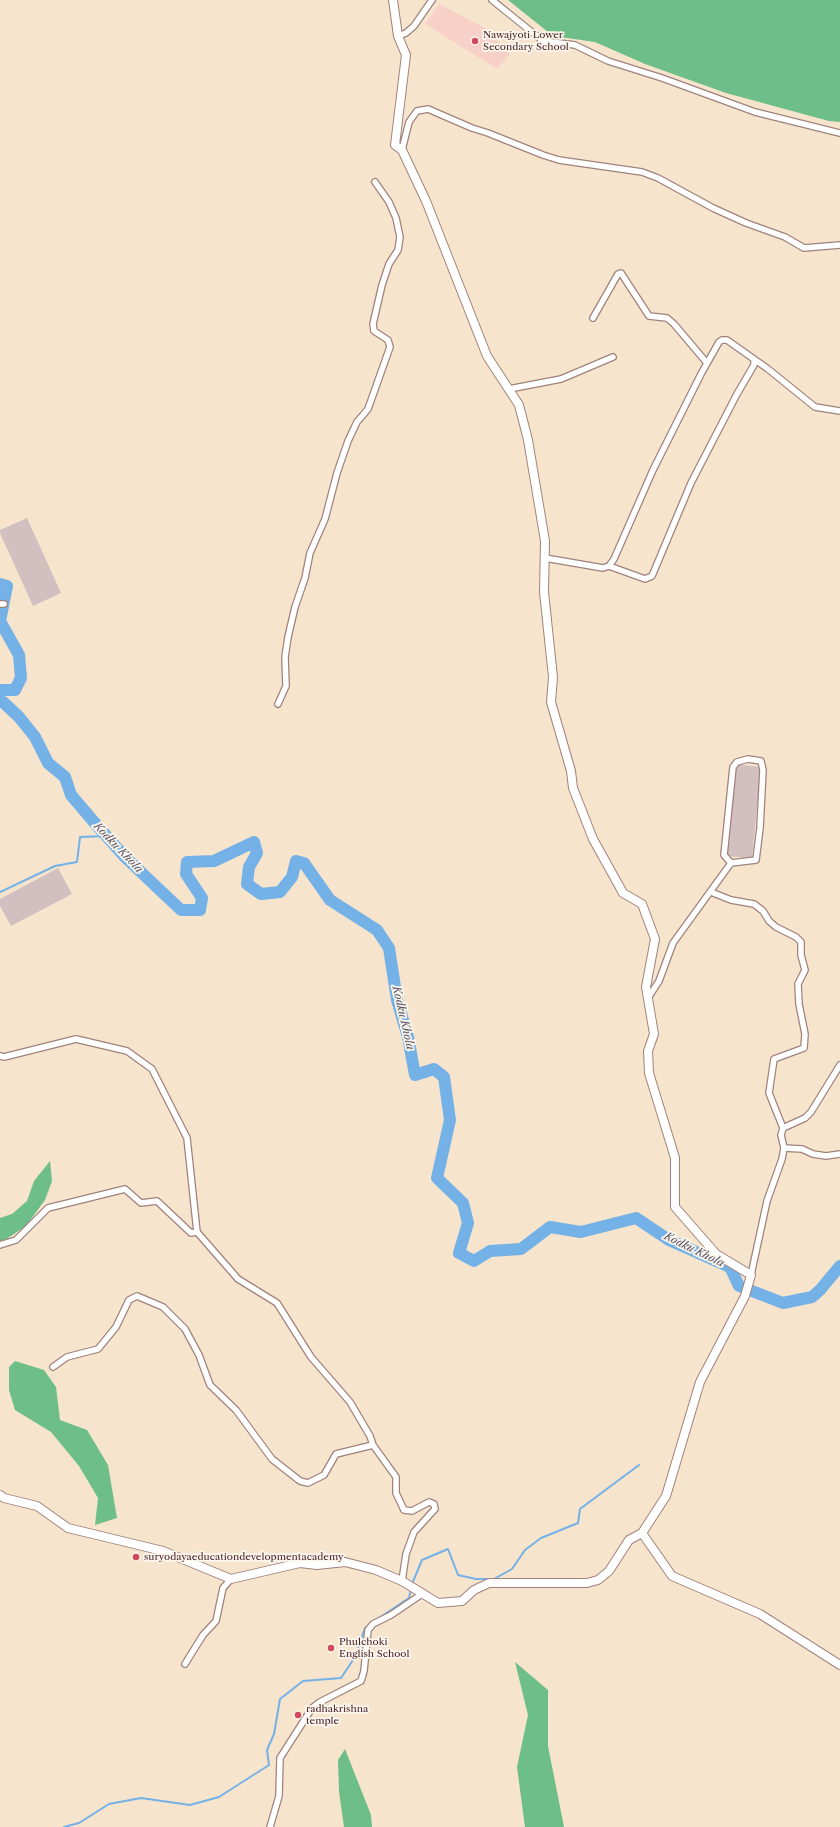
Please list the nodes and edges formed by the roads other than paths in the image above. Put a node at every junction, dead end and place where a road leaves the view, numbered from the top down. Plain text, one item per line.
1 (393, 0) edge
2 (432, 0) edge
3 (492, 0) edge
4 (398, 36) junction
5 (840, 133) edge
6 (402, 150) junction
7 (375, 182) dead end
8 (840, 245) edge
9 (593, 318) dead end
10 (614, 356) dead end
11 (754, 361) junction
12 (707, 363) junction
13 (509, 389) junction
14 (840, 411) edge
15 (545, 558) junction
16 (609, 566) junction
17 (278, 704) dead end
18 (731, 863) junction
19 (711, 892) junction
20 (648, 998) junction
21 (0, 1056) edge
22 (840, 1065) edge
23 (783, 1128) junction
24 (784, 1148) junction
25 (840, 1154) edge
26 (197, 1232) junction
27 (0, 1245) edge
28 (750, 1278) junction
29 (53, 1367) dead end
30 (373, 1445) junction
31 (0, 1495) edge
32 (642, 1533) junction
33 (231, 1579) junction
34 (402, 1581) junction
35 (416, 1591) junction
36 (185, 1664) dead end
37 (840, 1665) edge
38 (270, 1827) edge

1 - 4 street
2 - 4 street
3 - 5 street
4 - 6 street
6 - 8 street
6 - 13 street
7 - 17 street
9 - 12 street
10 - 13 street
11 - 12 street
11 - 14 street
11 - 16 street
12 - 16 street
13 - 15 street
15 - 16 street
15 - 20 street
18 - 18 street
18 - 19 street
19 - 20 street
19 - 23 street
20 - 28 street
21 - 26 street
22 - 23 street
23 - 24 street
24 - 25 street
24 - 28 street
26 - 27 street
26 - 30 street
28 - 32 street
29 - 30 street
30 - 34 street
31 - 33 street
32 - 35 street
32 - 37 street
33 - 34 street
33 - 36 street
34 - 35 street
35 - 38 street

